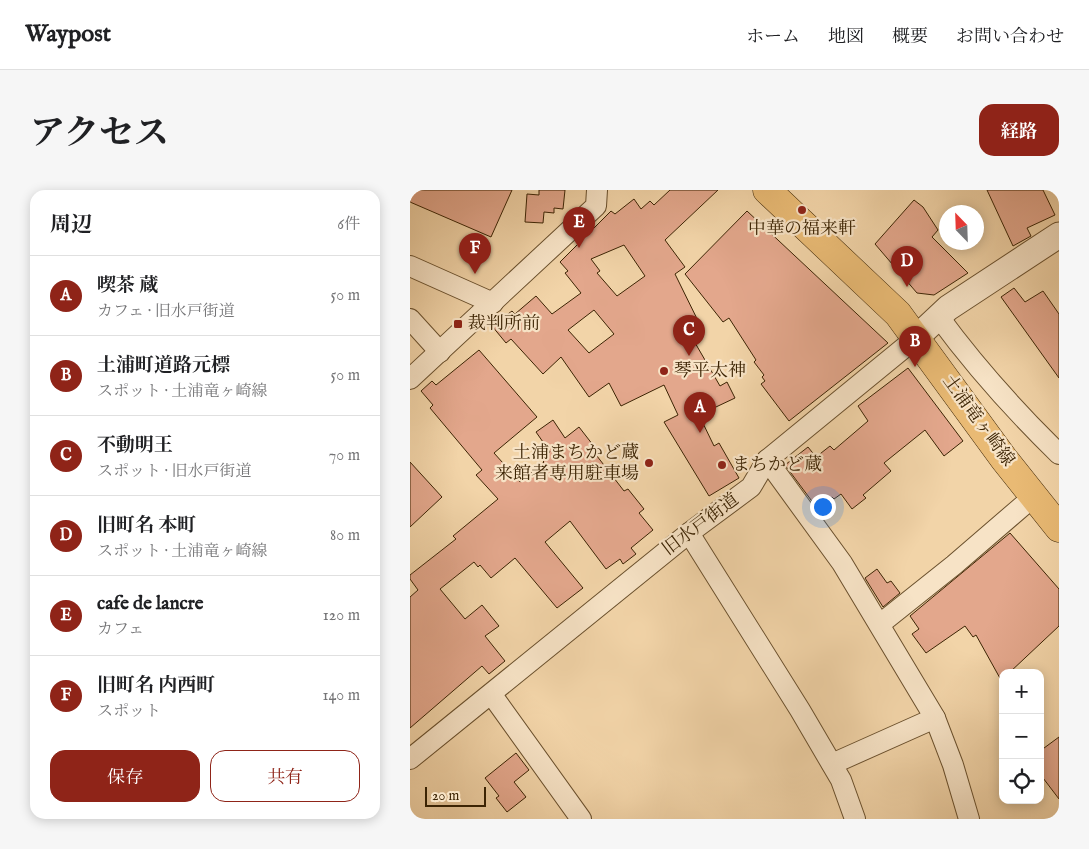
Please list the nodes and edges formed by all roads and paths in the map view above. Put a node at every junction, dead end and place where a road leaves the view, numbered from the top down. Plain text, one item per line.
1 (597, 190) edge
2 (767, 190) edge
3 (1059, 235) edge
4 (410, 266) edge
5 (493, 303) junction
6 (938, 316) junction
7 (410, 319) edge
8 (916, 338) junction
9 (440, 352) junction
10 (410, 379) edge
11 (1059, 454) edge
12 (767, 460) junction
13 (1033, 497) junction
14 (1059, 528) edge
15 (689, 534) junction
16 (880, 624) junction
17 (492, 695) junction
18 (935, 718) junction
19 (410, 759) edge
20 (832, 764) junction
21 (581, 819) edge
22 (855, 819) edge
23 (969, 819) edge

1 - 5 street
2 - 8 main road, 土浦竜ヶ崎線
3 - 6 street, 旧水戸街道
4 - 5 street
5 - 9 street
6 - 8 street, 旧水戸街道
6 - 11 street
7 - 9 street
8 - 12 street, 旧水戸街道
8 - 13 main road, 土浦竜ヶ崎線
9 - 10 street
12 - 15 street, 旧水戸街道
12 - 16 street
13 - 14 main road, 土浦竜ヶ崎線
13 - 16 street
15 - 17 street, 旧水戸街道
15 - 20 street
16 - 18 street
17 - 19 street, 旧水戸街道
17 - 21 street
18 - 20 street
18 - 23 street
20 - 22 street

